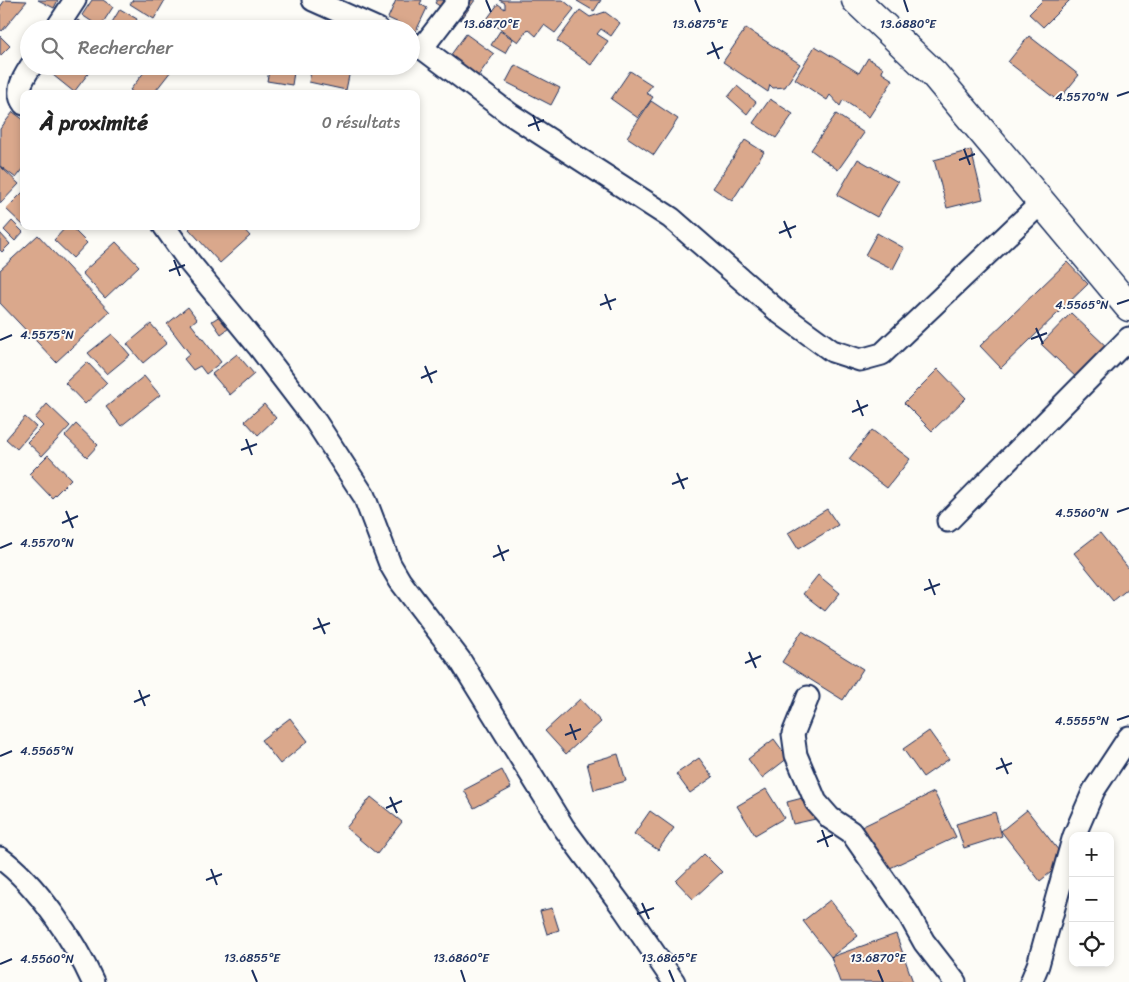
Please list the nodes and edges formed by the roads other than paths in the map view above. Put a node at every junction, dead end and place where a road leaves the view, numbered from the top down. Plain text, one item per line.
1 (75, 0) edge
2 (313, 0) edge
3 (459, 0) edge
4 (856, 0) edge
5 (62, 20) edge
6 (358, 20) edge
7 (420, 42) edge
8 (420, 49) edge
9 (25, 75) edge
10 (20, 95) edge
11 (1042, 202) junction
12 (167, 230) edge
13 (1129, 308) edge
14 (1129, 338) edge
15 (948, 521) dead end
16 (808, 698) dead end
17 (1129, 737) edge
18 (1075, 832) edge
19 (1069, 852) edge
20 (0, 858) edge
21 (93, 982) edge
22 (674, 982) edge
23 (955, 982) edge
24 (1031, 982) edge

1 - 5 street
2 - 6 street
3 - 7 street
4 - 11 street
8 - 11 street
9 - 10 street
11 - 13 street
12 - 22 street
14 - 15 street
16 - 23 street
17 - 18 street
19 - 24 street
20 - 21 street

